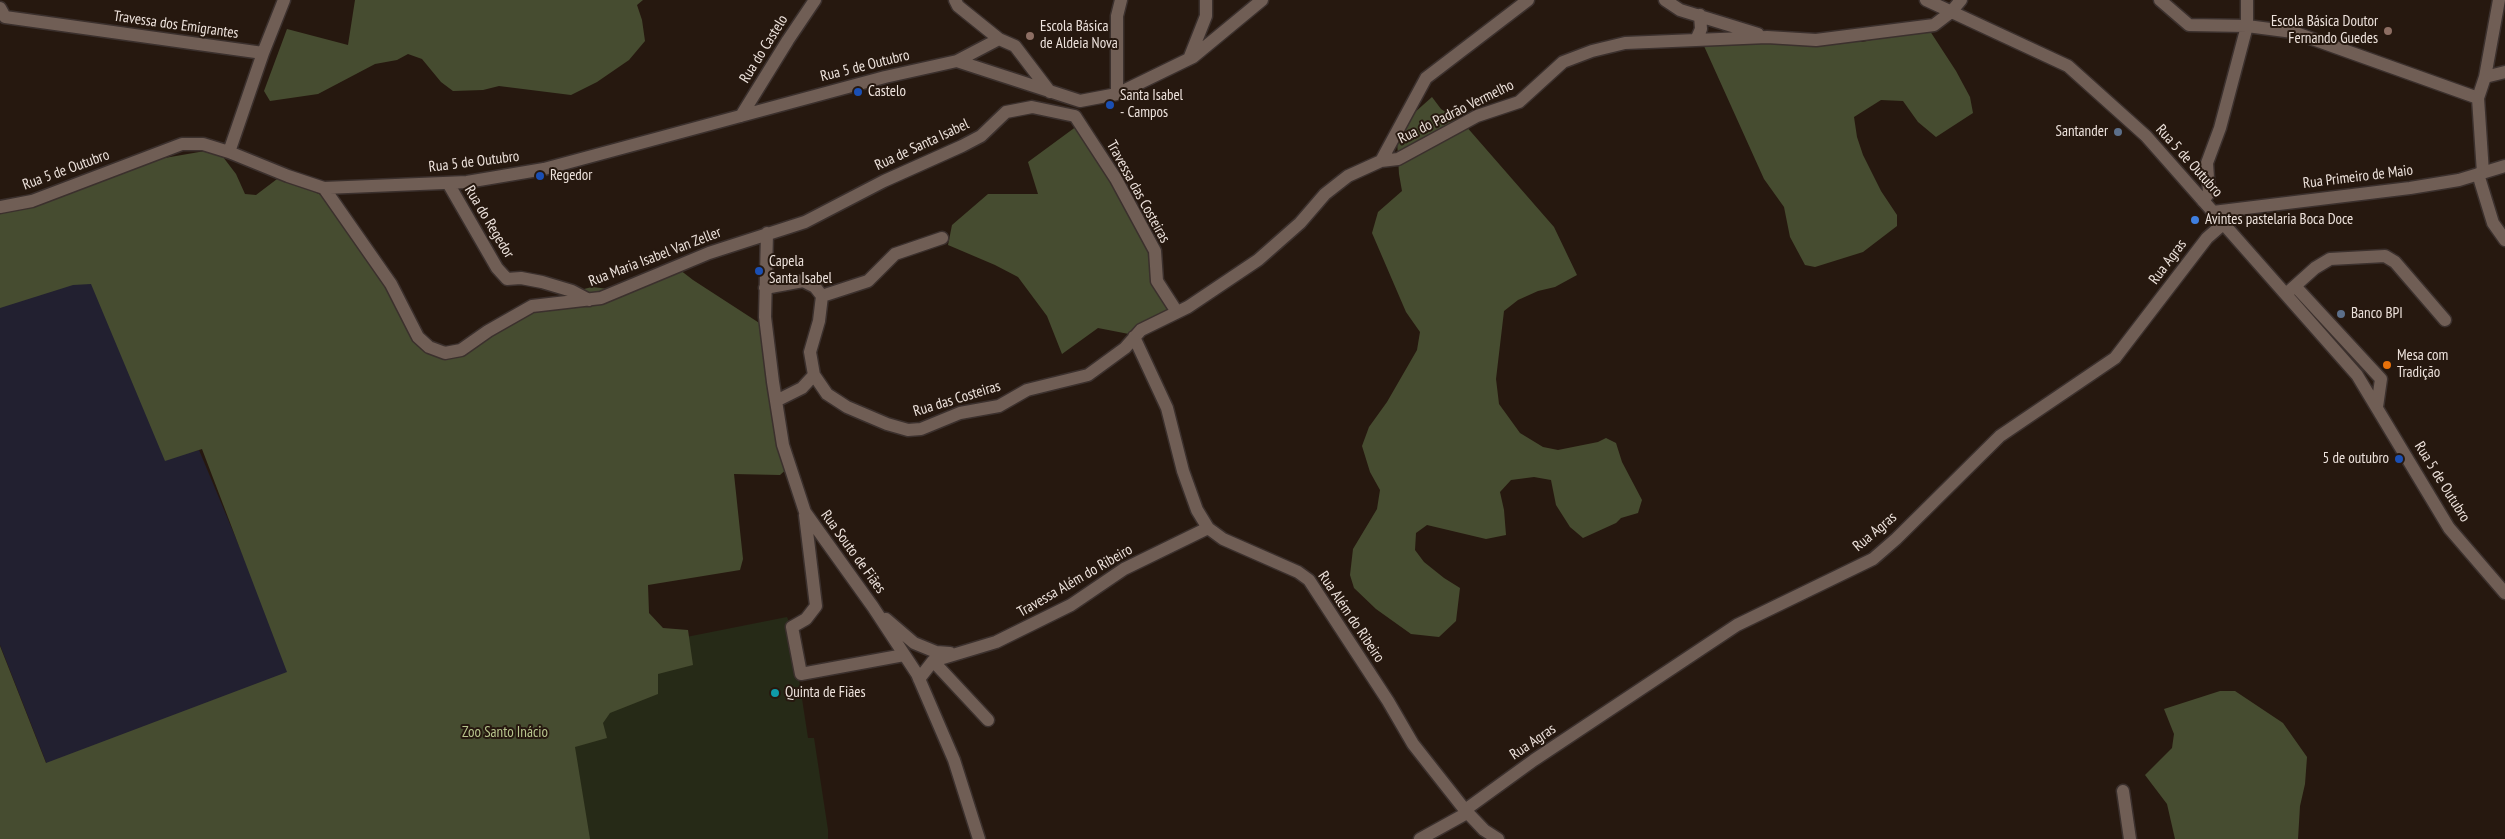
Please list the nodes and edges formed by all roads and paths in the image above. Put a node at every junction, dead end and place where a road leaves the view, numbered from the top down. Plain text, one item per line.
1 (284, 0) edge
2 (815, 0) edge
3 (954, 0) edge
4 (1121, 0) edge
5 (1206, 0) edge
6 (1262, 0) edge
7 (1528, 0) edge
8 (1664, 0) edge
9 (1926, 0) edge
10 (1961, 0) edge
11 (2160, 0) edge
12 (2247, 0) edge
13 (2499, 0) edge
14 (0, 8) edge
15 (1951, 12) junction
16 (1700, 15) junction
17 (2247, 26) junction
18 (1767, 38) junction
19 (1000, 39) junction
20 (1696, 40) junction
21 (263, 54) junction
22 (1189, 59) junction
23 (957, 61) junction
24 (2505, 72) edge
25 (2485, 77) junction
26 (1050, 92) junction
27 (1117, 94) junction
28 (2478, 98) junction
29 (1080, 101) junction
30 (741, 116) junction
31 (1076, 116) junction
32 (229, 152) junction
33 (1381, 161) junction
34 (2505, 166) edge
35 (2480, 173) junction
36 (448, 183) junction
37 (324, 188) junction
38 (2203, 201) junction
39 (0, 207) edge
40 (2213, 212) junction
41 (2223, 224) junction
42 (766, 234) junction
43 (942, 238) dead end
44 (2505, 240) edge
45 (765, 288) junction
46 (2290, 290) junction
47 (822, 296) junction
48 (589, 300) junction
49 (1177, 312) junction
50 (2445, 320) dead end
51 (1134, 337) junction
52 (814, 375) junction
53 (776, 401) junction
54 (2376, 407) junction
55 (804, 512) junction
56 (1208, 528) junction
57 (2505, 593) edge
58 (873, 607) junction
59 (954, 654) junction
60 (904, 655) junction
61 (933, 661) junction
62 (919, 679) junction
63 (988, 720) dead end
64 (2124, 791) dead end
65 (1466, 812) junction
66 (978, 839) edge
67 (1420, 839) edge
68 (1498, 839) edge
69 (2130, 839) edge

1 - 21 street
2 - 30 street, Rua do Castelo
3 - 19 street
4 - 27 street
5 - 22 street
6 - 22 street, Rua 5 de Outubro
7 - 33 street
8 - 16 street
9 - 15 street, Rua 5 de Outubro
10 - 15 street, Rua do Padrão Vermelho
11 - 17 street
12 - 17 street
13 - 25 street
14 - 21 street, Travessa dos Emigrantes
15 - 18 street, Rua do Padrão Vermelho
15 - 38 street, Rua 5 de Outubro
16 - 18 street
16 - 20 street
17 - 28 street
17 - 38 street
18 - 20 street, Rua do Padrão Vermelho
19 - 23 street, Rua 5 de Outubro
19 - 26 street
20 - 33 street, Rua do Padrão Vermelho
21 - 32 street
22 - 27 street, Rua 5 de Outubro
23 - 26 street, Rua 5 de Outubro
23 - 30 street, Rua 5 de Outubro
24 - 25 street
25 - 28 street
26 - 29 street, Rua 5 de Outubro
27 - 29 street, Rua 5 de Outubro
28 - 35 street
29 - 31 street
30 - 36 street, Rua 5 de Outubro
31 - 42 street, Rua de Santa Isabel
31 - 49 street, Travessa das Costeiras
32 - 37 street, Rua 5 de Outubro
32 - 39 street, Rua 5 de Outubro
33 - 49 street, Rua do Padrão Vermelho
34 - 35 street, Rua Primeiro de Maio
35 - 40 street, Rua Primeiro de Maio
35 - 44 street
36 - 37 street, Rua 5 de Outubro
36 - 48 street, Rua do Regedor
37 - 48 street, Rua Maria Isabel Van Zeller
38 - 40 street, Rua 5 de Outubro
40 - 41 street, Rua 5 de Outubro
41 - 46 street, Rua 5 de Outubro
41 - 65 street, Rua Agras
42 - 45 street, Rua Souto de Fiães
42 - 48 street, Rua Maria Isabel Van Zeller
43 - 47 street
45 - 47 street
45 - 53 street, Rua Souto de Fiães
46 - 50 street
46 - 54 street, Rua 5 de Outubro
46 - 54 street, Rua 5 de Outubro
47 - 52 street, Rua das Costeiras
49 - 51 street, Rua do Padrão Vermelho
51 - 52 street, Rua das Costeiras
51 - 56 street, Rua Além do Ribeiro
52 - 53 street
53 - 55 street, Rua Souto de Fiães
54 - 57 street, Rua 5 de Outubro
55 - 58 street, Rua Souto de Fiães
55 - 60 street
56 - 59 street, Travessa Além do Ribeiro
56 - 65 street, Rua Além do Ribeiro
58 - 59 street, Travessa Além do Ribeiro
58 - 60 street, Rua Souto de Fiães
59 - 61 street, Travessa Além do Ribeiro
60 - 62 street, Rua Souto de Fiães
61 - 62 street
61 - 63 street
62 - 66 street, Rua Souto de Fiães
64 - 69 street
65 - 67 street, Rua Agras
65 - 68 street, Rua Além do Ribeiro

